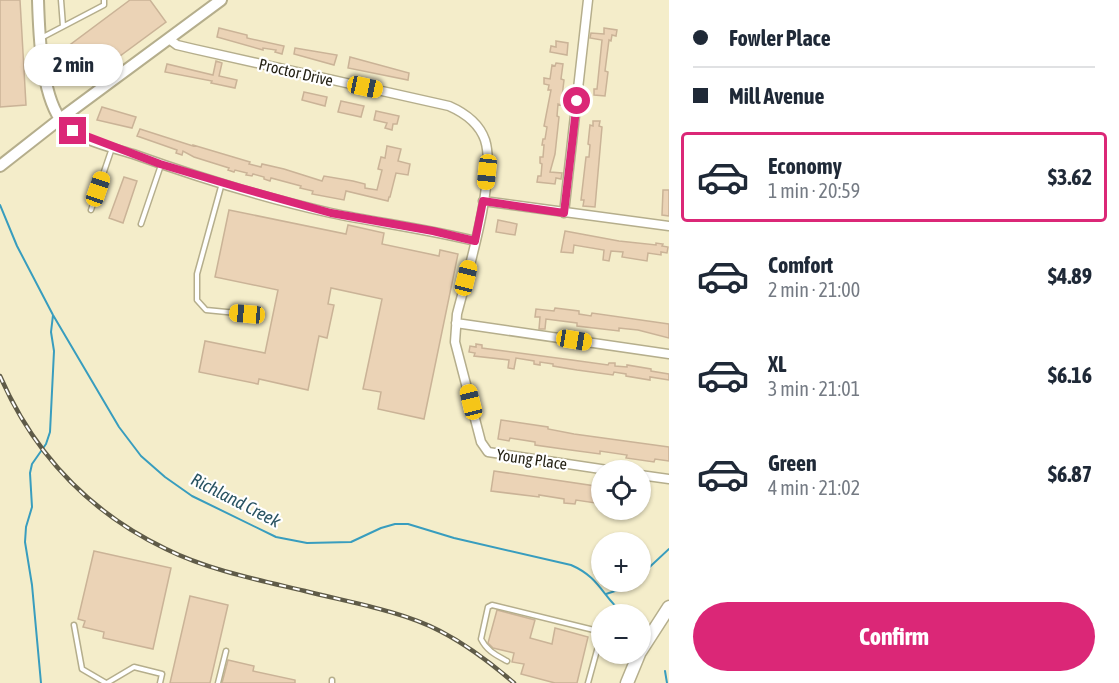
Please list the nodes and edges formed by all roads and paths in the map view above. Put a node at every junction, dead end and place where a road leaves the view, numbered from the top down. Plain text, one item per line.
1 (38, 0) edge
2 (61, 0) edge
3 (104, 0) edge
4 (221, 0) edge
5 (588, 0) edge
6 (63, 26) junction
7 (40, 38) junction
8 (169, 39) junction
9 (60, 119) junction
10 (112, 147) junction
11 (161, 164) junction
12 (0, 166) edge
13 (222, 183) junction
14 (483, 201) junction
15 (91, 210) dead end
16 (564, 213) junction
17 (141, 224) dead end
18 (669, 226) edge
19 (475, 241) junction
20 (247, 314) dead end
21 (456, 323) junction
22 (669, 354) edge
23 (487, 452) joint
24 (591, 468) edge
25 (651, 477) edge
26 (669, 479) edge
27 (669, 607) edge
28 (74, 625) dead end
29 (651, 635) edge
30 (226, 651) dead end
31 (507, 661) dead end
32 (635, 664) edge
33 (107, 683) edge
34 (160, 683) edge
35 (218, 683) edge
36 (588, 683) edge
37 (627, 683) edge

1 - 7 street
2 - 6 lane
3 - 6 lane
4 - 8 street
5 - 16 street
6 - 7 lane
7 - 9 street
8 - 9 street
8 - 14 street, Proctor Drive
9 - 10 street
9 - 12 street
10 - 11 street
10 - 15 lane
11 - 13 street
11 - 17 lane
13 - 19 street
13 - 20 lane
14 - 16 street
14 - 19 street, Proctor Drive
16 - 18 street
19 - 21 street, Proctor Drive
21 - 22 street
21 - 23 street, Proctor Drive
23 - 24 street, Young Place
25 - 26 street
27 - 29 main road
28 - 33 lane
30 - 35 lane
31 - 36 lane
32 - 37 main road
33 - 34 lane

